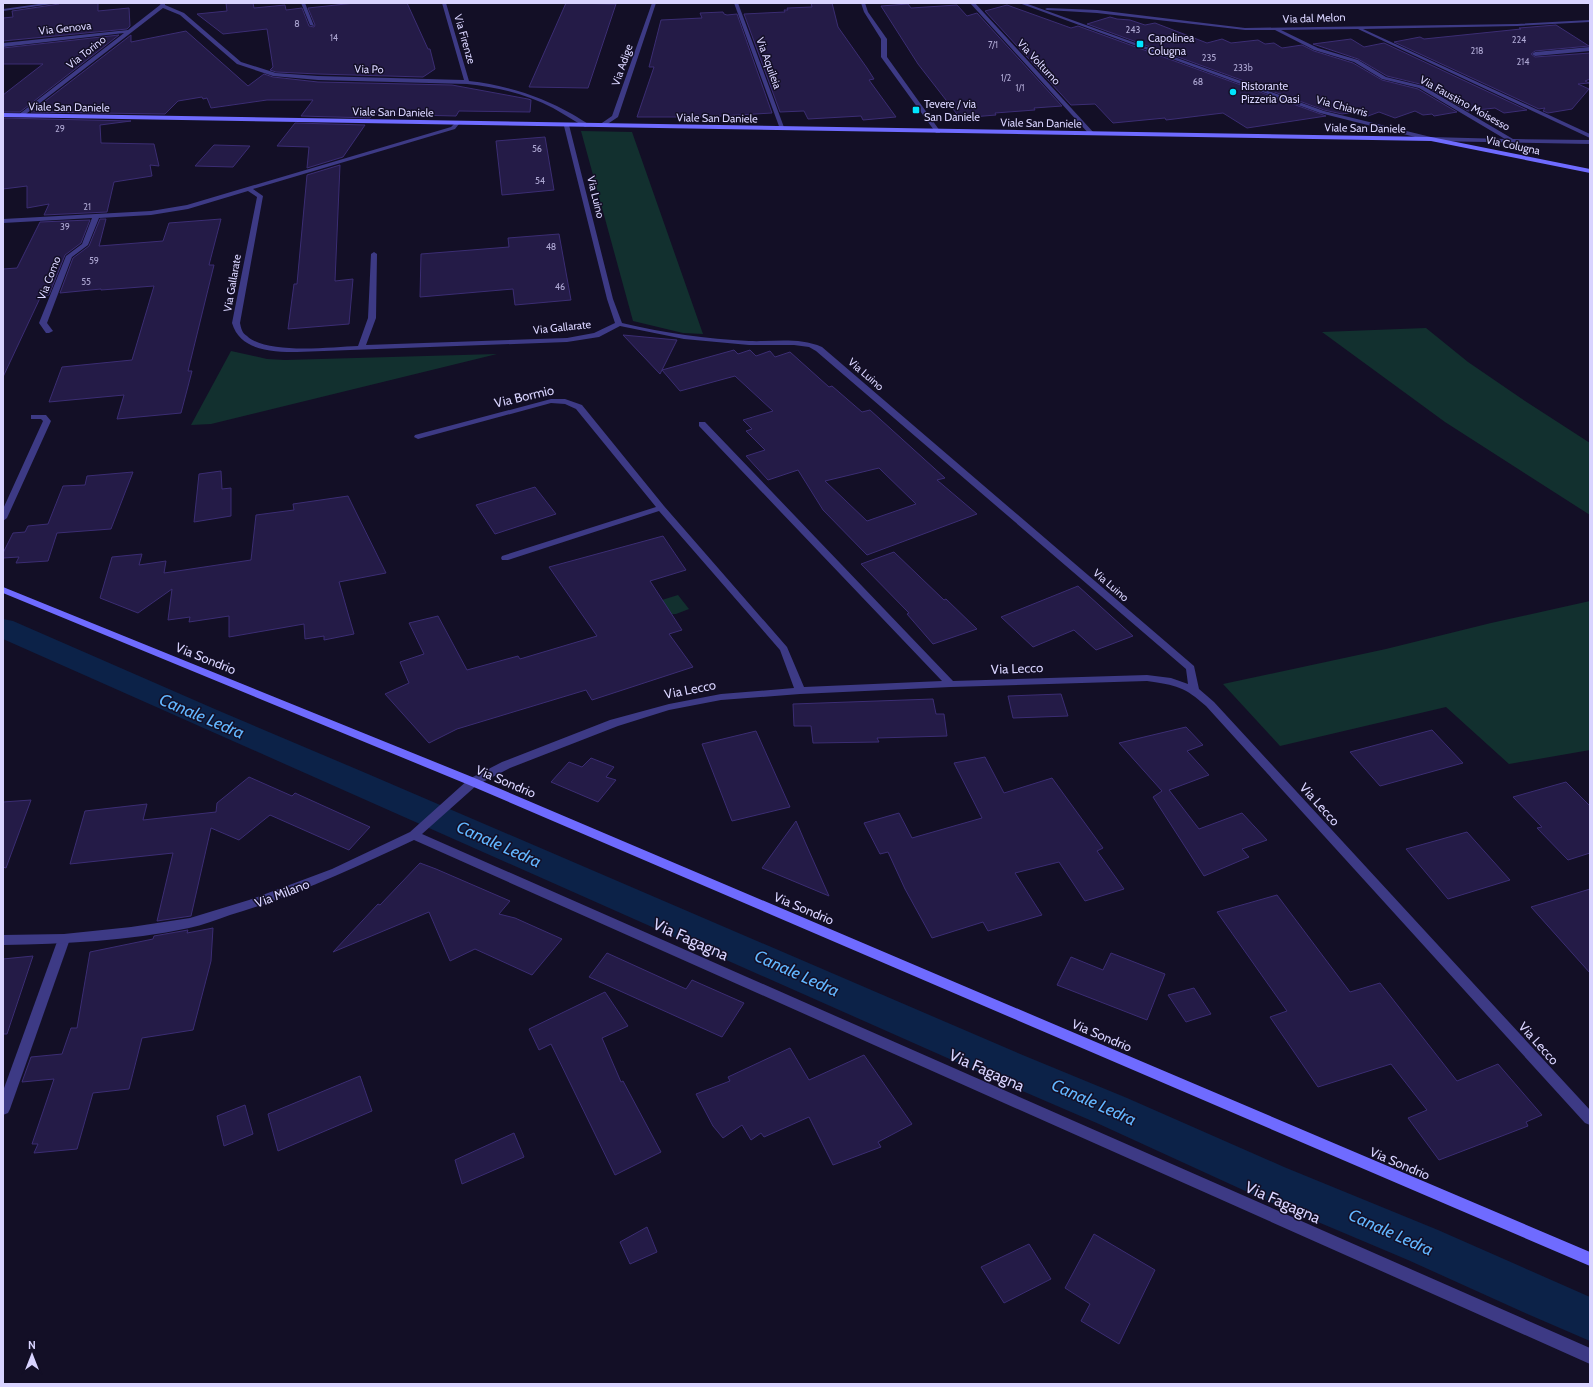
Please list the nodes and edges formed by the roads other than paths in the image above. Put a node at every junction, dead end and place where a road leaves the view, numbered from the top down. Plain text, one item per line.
1 (56, 3) edge
2 (303, 3) edge
3 (444, 3) edge
4 (654, 3) edge
5 (736, 3) edge
6 (863, 3) edge
7 (972, 3) edge
8 (1021, 3) edge
9 (162, 4) edge
10 (1039, 9) junction
11 (3, 10) edge
12 (1590, 21) edge
13 (312, 25) dead end
14 (1356, 27) junction
15 (1275, 29) junction
16 (129, 31) junction
17 (3, 45) edge
18 (1590, 49) edge
19 (1535, 54) dead end
20 (467, 82) junction
21 (3, 115) edge
22 (20, 116) junction
23 (456, 124) junction
24 (567, 126) junction
25 (587, 126) junction
26 (601, 126) junction
27 (783, 129) junction
28 (938, 132) junction
29 (1092, 134) junction
30 (1590, 136) edge
31 (1431, 139) junction
32 (1513, 141) junction
33 (1590, 142) edge
34 (1590, 172) edge
35 (250, 190) junction
36 (96, 216) junction
37 (3, 221) edge
38 (374, 254) dead end
39 (619, 324) junction
40 (49, 331) dead end
41 (361, 348) junction
42 (34, 418) dead end
43 (702, 424) dead end
44 (418, 437) dead end
45 (661, 508) junction
46 (3, 518) edge
47 (505, 558) dead end
48 (3, 590) edge
49 (951, 684) junction
50 (1194, 690) junction
51 (800, 691) junction
52 (474, 782) junction
53 (418, 832) junction
54 (64, 939) junction
55 (3, 940) edge
56 (3, 1109) edge
57 (1590, 1119) edge
58 (1590, 1259) edge
59 (1590, 1356) edge

1 - 11 street
2 - 13 street
3 - 20 street, Via Firenze
4 - 26 street, Via Adige
5 - 27 street, Via Aquileia
6 - 28 street
7 - 29 street, Via Volturno
8 - 10 street, Via Chiavris
9 - 16 street, Via Torino
9 - 20 street, Via Po
10 - 15 street, Via dal Melon
10 - 31 street, Via Chiavris
12 - 14 street, Via dal Melon
14 - 15 street, Via dal Melon
14 - 30 street, Via Faustino Moisesso
15 - 32 street, Via Faustino Moisesso
16 - 17 street, Via Genova
16 - 22 street, Via Torino
18 - 19 street
20 - 25 street, Via Po
21 - 22 street, Viale San Daniele
22 - 23 street, Viale San Daniele
23 - 24 street, Viale San Daniele
23 - 35 street
24 - 25 street, Viale San Daniele
24 - 39 street, Via Luino
25 - 26 street, Viale San Daniele
26 - 27 street, Viale San Daniele
27 - 28 street, Viale San Daniele
28 - 29 street, Viale San Daniele
29 - 31 street, Viale San Daniele
31 - 32 street, Via Faustino Moisesso
31 - 34 street, Via Colugna
32 - 33 street, Via Faustino Moisesso
35 - 36 street
35 - 41 street, Via Gallarate
36 - 37 street
36 - 40 street, Via Como
38 - 41 street
39 - 41 street, Via Gallarate
39 - 50 street, Via Luino
42 - 46 street
43 - 49 street
44 - 45 street, Via Bormio
45 - 47 street
45 - 51 street, Via Bormio
48 - 52 street, Via Sondrio
49 - 50 street, Via Lecco
49 - 51 street, Via Lecco
50 - 57 street, Via Lecco
51 - 52 street, Via Lecco
52 - 53 street, Via Milano
52 - 58 street, Via Sondrio
53 - 54 street, Via Milano
53 - 59 street, Via Fagagna
54 - 55 street, Via Milano
54 - 56 street

